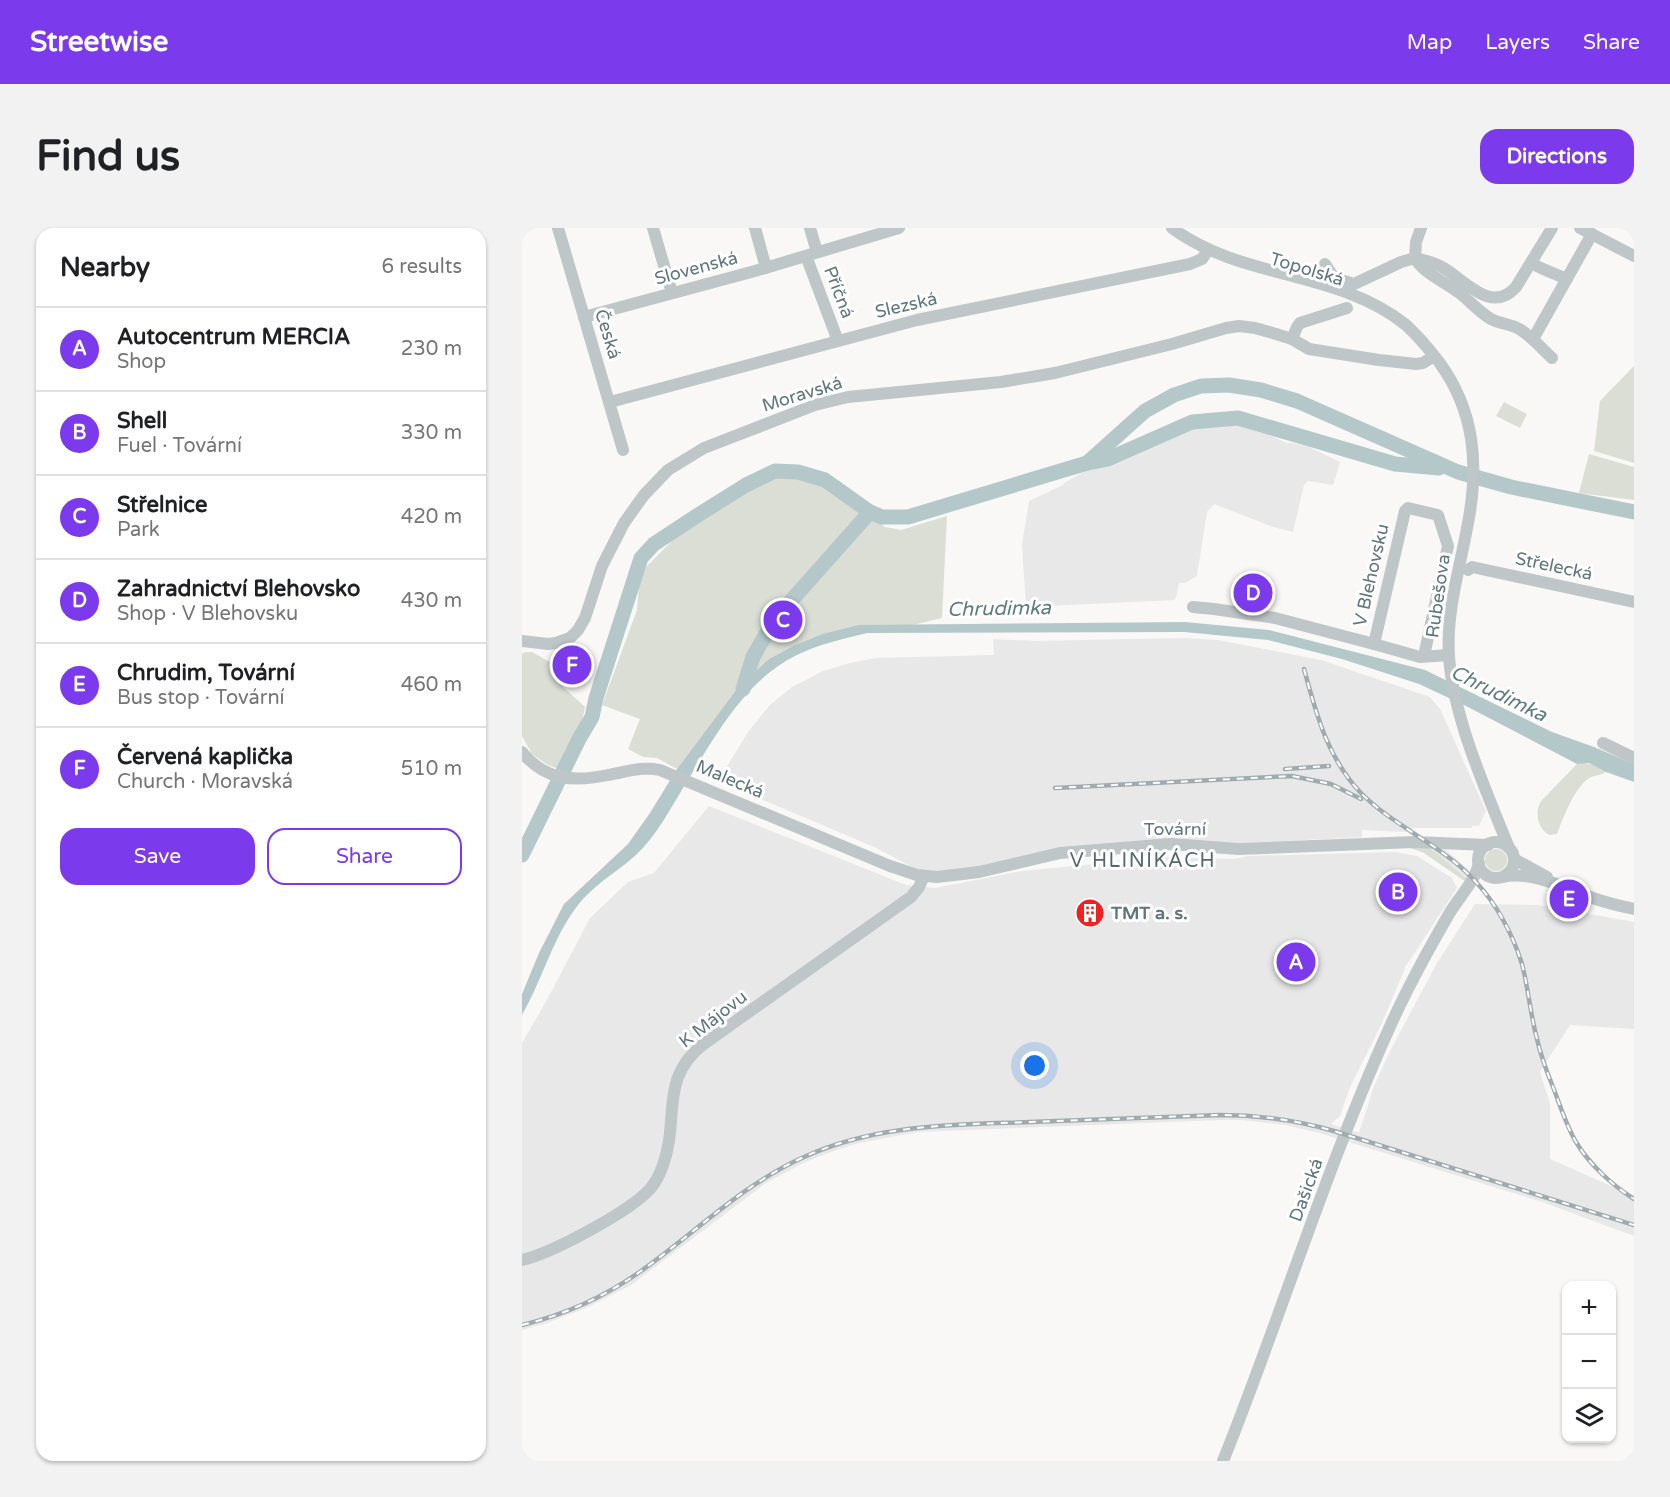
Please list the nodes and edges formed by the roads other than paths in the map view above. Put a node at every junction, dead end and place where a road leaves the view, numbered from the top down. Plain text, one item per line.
1 (558, 228) edge
2 (653, 228) edge
3 (755, 228) edge
4 (810, 228) edge
5 (899, 228) edge
6 (1164, 228) edge
7 (1172, 228) edge
8 (1421, 228) edge
9 (1552, 228) edge
10 (1580, 228) edge
11 (865, 232) edge
12 (1592, 234) junction
13 (1207, 252) junction
14 (812, 254) junction
15 (1634, 256) edge
16 (1415, 258) junction
17 (1531, 263) junction
18 (1325, 264) dead end
19 (766, 267) junction
20 (1567, 279) junction
21 (672, 293) junction
22 (1347, 308) dead end
23 (584, 317) junction
24 (1292, 339) junction
25 (1533, 339) junction
26 (838, 341) junction
27 (1431, 358) junction
28 (1552, 358) dead end
29 (610, 402) junction
30 (623, 450) dead end
31 (1468, 570) dead end
32 (1634, 602) edge
33 (1193, 607) dead end
34 (522, 641) edge
35 (1374, 644) junction
36 (1425, 651) dead end
37 (1446, 656) junction
38 (1456, 710) junction
39 (1603, 743) dead end
40 (522, 752) edge
41 (1634, 758) edge
42 (1428, 843) junction
43 (1489, 845) junction
44 (1511, 853) junction
45 (1479, 862) junction
46 (924, 876) junction
47 (1499, 877) junction
48 (1575, 891) junction
49 (1634, 909) edge
50 (1436, 938) junction
51 (522, 1260) edge
52 (1223, 1461) edge

1 - 23 street, Česká
2 - 21 street
3 - 19 street
4 - 14 street
5 - 11 street, Slovenská
6 - 13 street, Topolská
7 - 13 street, Topolská
8 - 16 street
9 - 17 street
10 - 12 street
11 - 14 street, Slovenská
12 - 15 street
12 - 20 street
13 - 26 street, Slezská
13 - 27 street, Topolská
14 - 19 street, Slovenská
14 - 26 street, Příčná
16 - 17 street
16 - 18 street
16 - 25 street
17 - 20 street
19 - 21 street, Slovenská
20 - 25 street
21 - 23 street, Slovenská
22 - 24 street
23 - 29 street, Česká
24 - 27 street
24 - 34 street, Moravská
25 - 28 street
26 - 29 street, Slezská
27 - 37 street, Rubešova
29 - 30 street, Česká
31 - 32 street, Střelecká
33 - 35 street, V Blehovsku
35 - 36 street, V Blehovsku
35 - 37 street, V Blehovsku
37 - 38 street, Rubešova
38 - 43 street, Rubešova
38 - 44 street, Rubešova
39 - 41 street
40 - 46 street, Malecká
42 - 43 street, Tovární
42 - 45 street, Tovární
42 - 46 street, Tovární
43 - 44 street
43 - 45 street
44 - 47 street
44 - 48 street
45 - 47 street
45 - 50 street, Dašická
46 - 51 street, K Májovu
47 - 48 street
47 - 50 street, Dašická
48 - 49 street
50 - 52 street, Dašická

